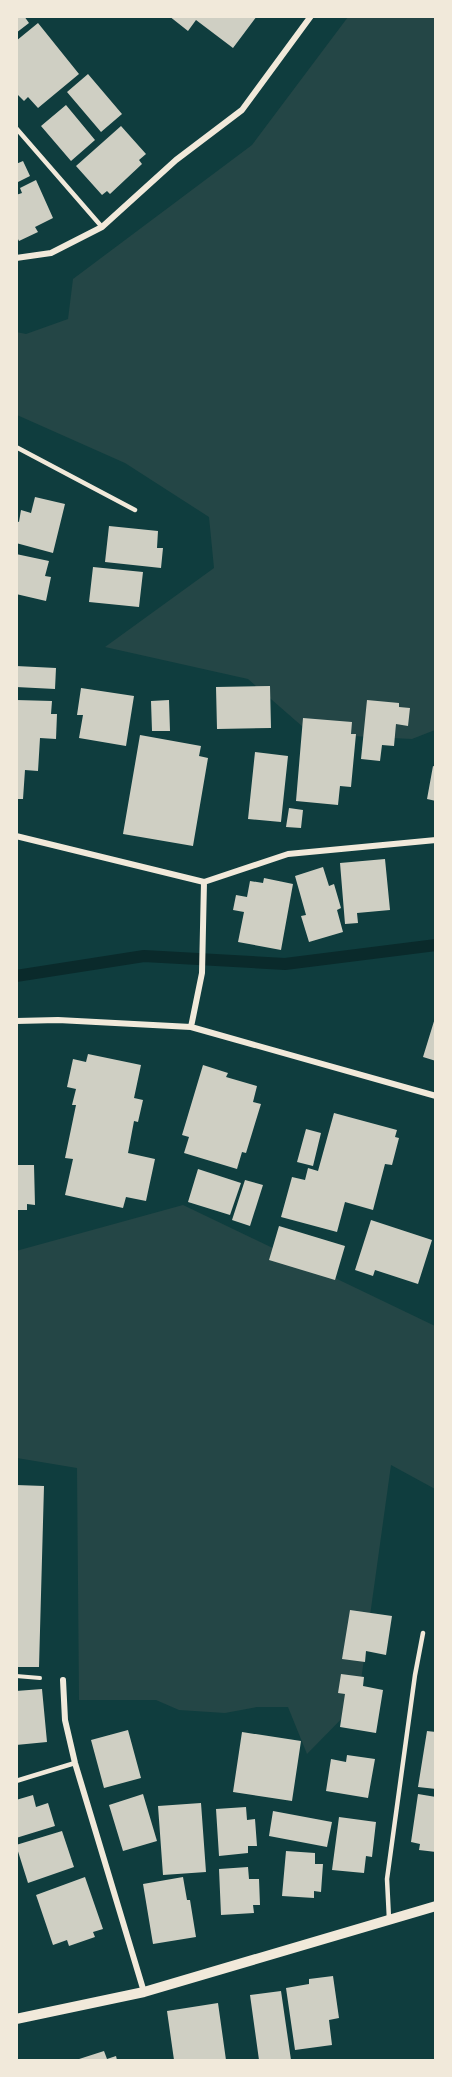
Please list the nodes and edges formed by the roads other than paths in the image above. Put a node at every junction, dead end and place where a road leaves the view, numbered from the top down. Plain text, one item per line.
1 (311, 16) edge
2 (16, 128) edge
3 (102, 227) junction
4 (16, 258) edge
5 (16, 447) edge
6 (135, 510) dead end
7 (16, 836) edge
8 (435, 840) edge
9 (204, 882) junction
10 (16, 1021) edge
11 (191, 1027) junction
12 (435, 1096) edge
13 (423, 1633) dead end
14 (63, 1680) dead end
15 (75, 1763) junction
16 (16, 1781) edge
17 (435, 1906) edge
18 (388, 1919) junction
19 (144, 1992) junction
20 (16, 2019) edge

1 - 3 street
2 - 3 lane
3 - 4 street
5 - 6 lane
7 - 9 street
8 - 9 street
9 - 11 street
10 - 11 street
11 - 12 street
13 - 18 lane
14 - 15 street
15 - 16 lane
15 - 19 street
17 - 18 street
18 - 19 street
19 - 20 street

